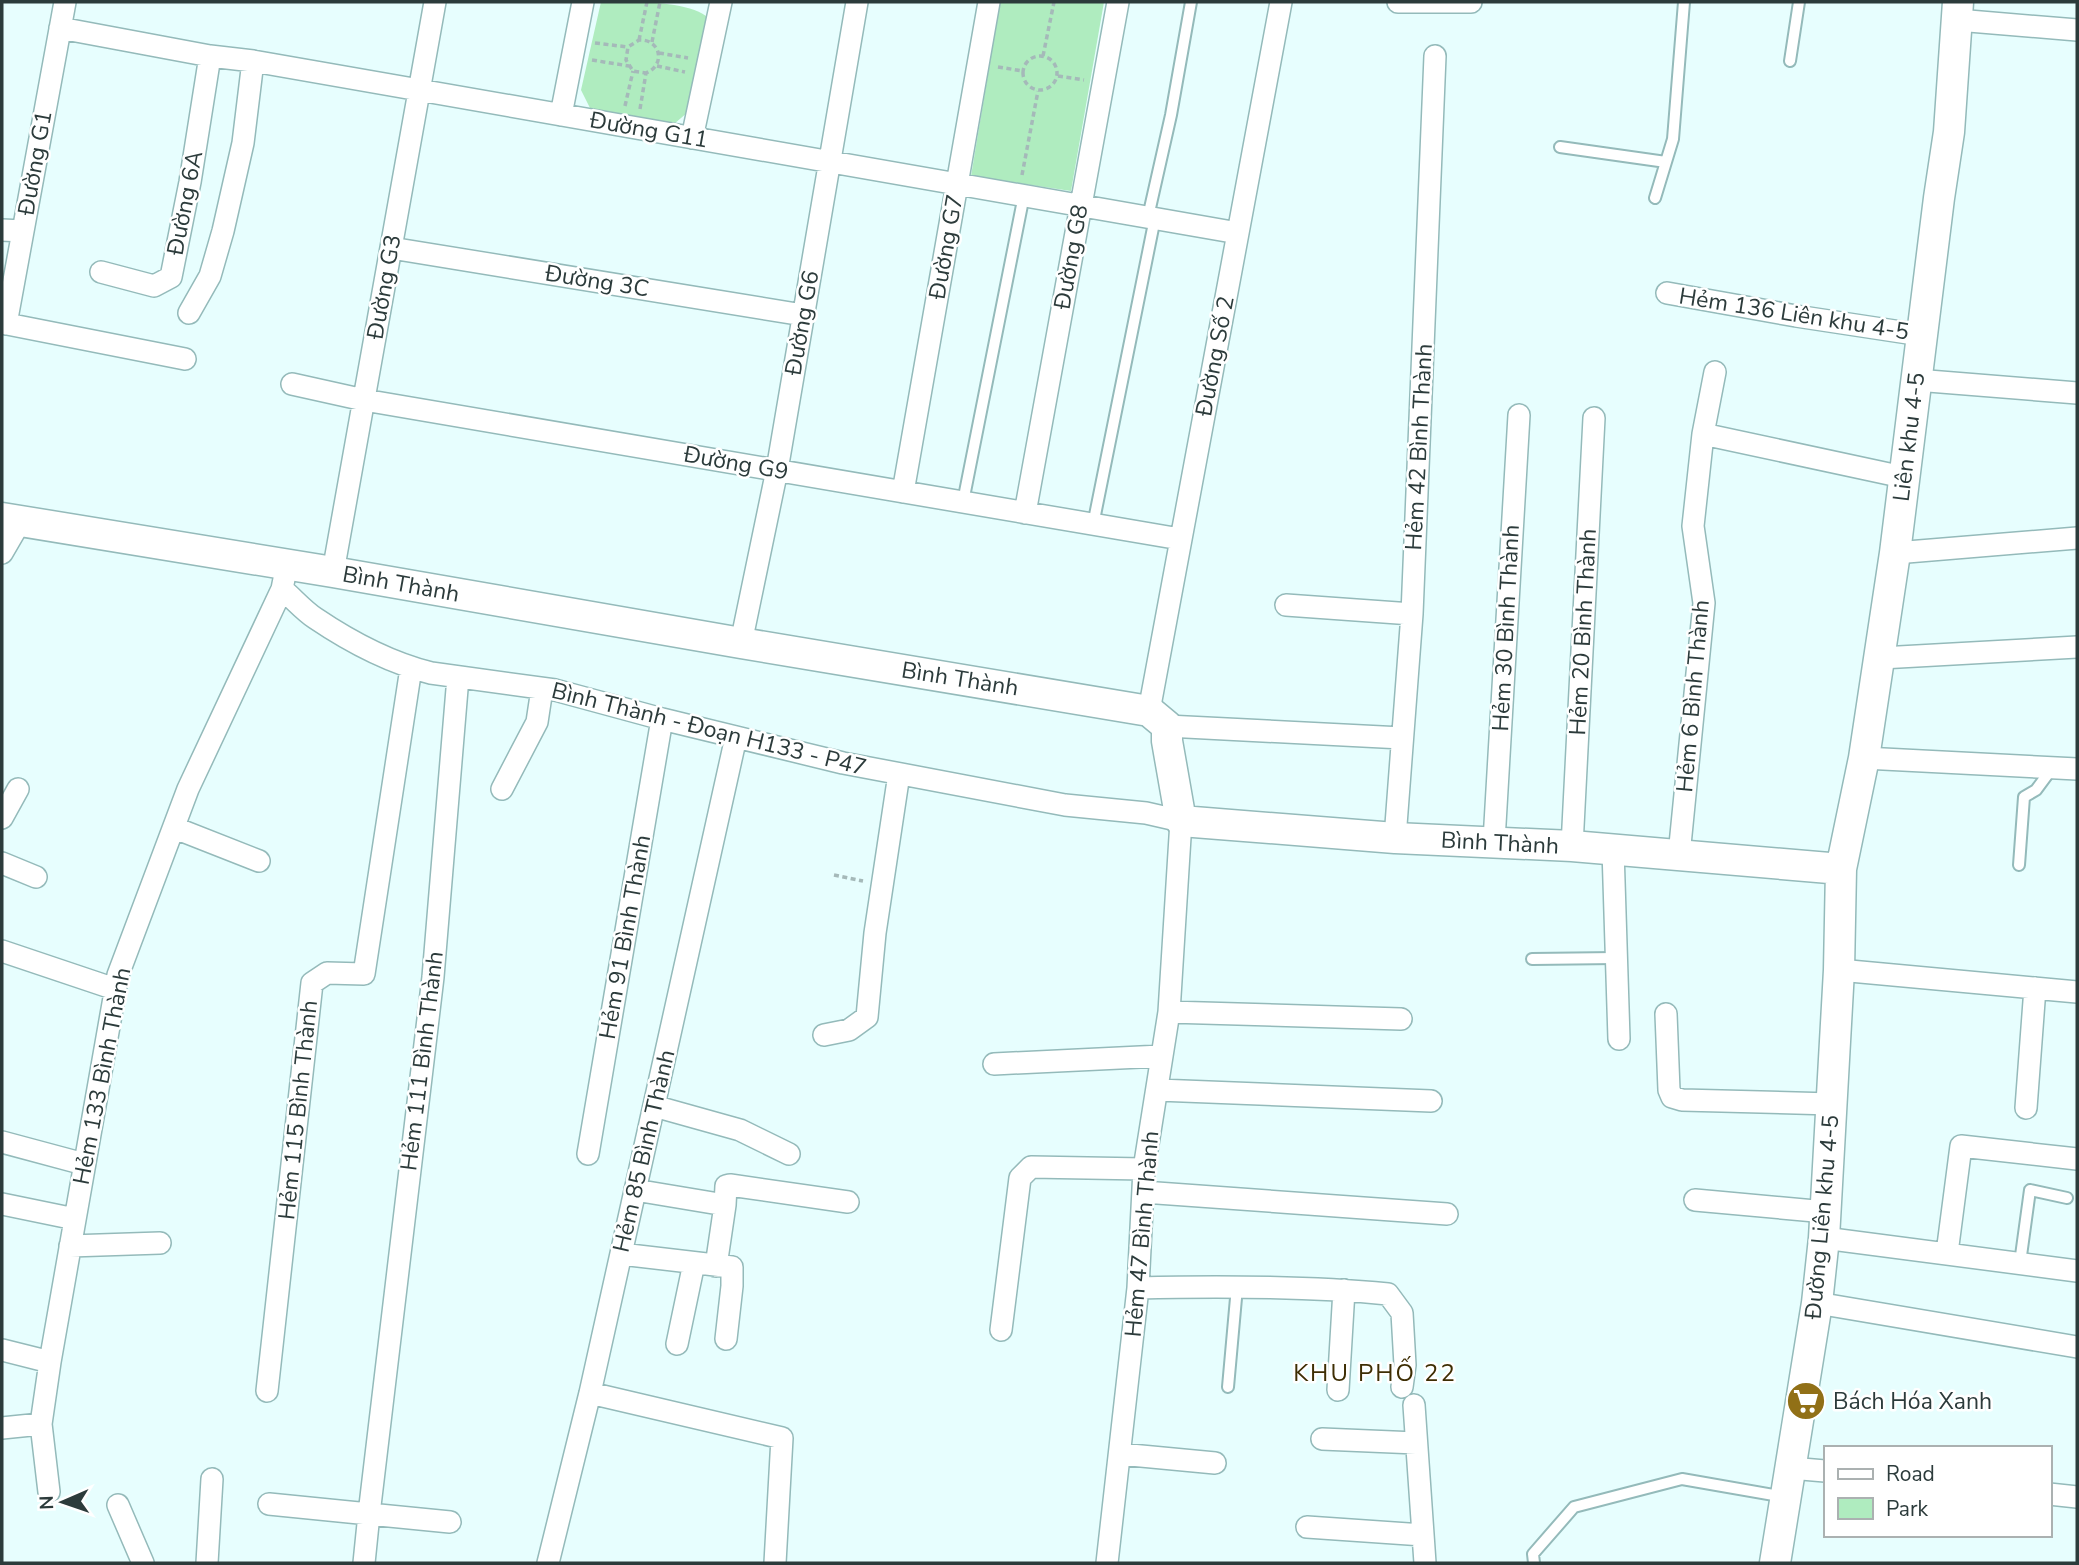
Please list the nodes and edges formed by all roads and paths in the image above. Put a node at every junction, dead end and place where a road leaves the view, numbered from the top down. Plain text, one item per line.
1 (65, 2) edge
2 (435, 2) edge
3 (583, 2) edge
4 (647, 2) edge
5 (660, 2) edge
6 (719, 2) edge
7 (857, 2) edge
8 (989, 2) edge
9 (1054, 2) edge
10 (1118, 2) edge
11 (1191, 2) edge
12 (1281, 2) edge
13 (1398, 2) edge
14 (1471, 2) edge
15 (1684, 2) edge
16 (1799, 2) edge
17 (1958, 11) edge
18 (60, 28) junction
19 (2077, 30) edge
20 (639, 40) junction
21 (652, 42) junction
22 (628, 47) junction
23 (574, 48) junction
24 (659, 53) junction
25 (210, 56) junction
26 (1043, 56) junction
27 (1435, 57) dead end
28 (253, 61) junction
29 (1790, 61) dead end
30 (979, 64) junction
31 (629, 66) junction
32 (657, 66) junction
33 (706, 70) junction
34 (634, 71) junction
35 (1023, 71) junction
36 (646, 73) junction
37 (1058, 76) junction
38 (1103, 82) junction
39 (419, 91) junction
40 (1038, 91) junction
41 (561, 115) junction
42 (629, 127) junction
43 (692, 138) junction
44 (1560, 147) dead end
45 (829, 162) junction
46 (1666, 162) junction
47 (957, 184) junction
48 (1021, 195) junction
49 (1655, 198) dead end
50 (1081, 205) junction
51 (1152, 218) junction
52 (12, 230) edge
53 (1238, 233) junction
54 (391, 248) junction
55 (101, 272) dead end
56 (1667, 293) dead end
57 (190, 313) dead end
58 (803, 315) junction
59 (4, 323) edge
60 (1922, 335) junction
61 (185, 359) dead end
62 (1715, 372) dead end
63 (1916, 380) junction
64 (292, 384) dead end
65 (2077, 393) edge
66 (364, 400) junction
67 (1519, 415) dead end
68 (1594, 418) dead end
69 (1703, 433) junction
70 (777, 470) junction
71 (1903, 477) junction
72 (903, 492) junction
73 (963, 502) junction
74 (1025, 513) junction
75 (11, 520) edge
76 (1093, 524) junction
77 (2077, 538) edge
78 (1180, 539) junction
79 (2, 553) edge
80 (1895, 553) junction
81 (333, 572) junction
82 (285, 576) junction
83 (1286, 605) dead end
84 (1412, 614) junction
85 (741, 643) junction
86 (2077, 647) edge
87 (1881, 659) junction
88 (411, 668) junction
89 (458, 677) junction
90 (542, 688) junction
91 (1158, 718) junction
92 (662, 719) junction
93 (736, 737) junction
94 (1402, 738) junction
95 (1864, 758) junction
96 (2053, 767) junction
97 (2077, 769) edge
98 (899, 774) junction
99 (18, 789) dead end
100 (502, 789) dead end
101 (2, 818) edge
102 (1181, 821) junction
103 (175, 828) junction
104 (1395, 838) junction
105 (1494, 841) junction
106 (1572, 846) junction
107 (1613, 850) junction
108 (1679, 855) junction
109 (259, 861) dead end
110 (2, 863) edge
111 (2020, 865) dead end
112 (1841, 869) junction
113 (834, 876) dead end
114 (36, 877) dead end
115 (882, 880) junction
116 (2, 951) edge
117 (1616, 958) junction
118 (1532, 959) dead end
119 (1839, 970) junction
120 (2035, 988) junction
121 (115, 989) junction
122 (2077, 992) edge
123 (1169, 1012) junction
124 (1666, 1014) dead end
125 (1401, 1019) dead end
126 (824, 1035) dead end
127 (1619, 1039) dead end
128 (1161, 1056) junction
129 (994, 1064) dead end
130 (1158, 1090) junction
131 (1430, 1101) dead end
132 (1832, 1104) junction
133 (654, 1106) junction
134 (2026, 1108) dead end
135 (2, 1142) edge
136 (589, 1154) dead end
137 (789, 1154) dead end
138 (2077, 1159) edge
139 (84, 1164) junction
140 (1144, 1169) junction
141 (635, 1190) junction
142 (1143, 1192) junction
143 (2067, 1198) dead end
144 (1695, 1200) dead end
145 (848, 1202) dead end
146 (2, 1204) edge
147 (725, 1205) junction
148 (1447, 1214) dead end
149 (75, 1219) junction
150 (1825, 1225) junction
151 (160, 1244) dead end
152 (70, 1246) junction
153 (1947, 1253) junction
154 (621, 1254) junction
155 (694, 1263) junction
156 (2020, 1263) junction
157 (716, 1266) junction
158 (2077, 1271) edge
159 (1237, 1287) junction
160 (1138, 1288) junction
161 (1344, 1290) junction
162 (1818, 1304) junction
163 (1001, 1330) dead end
164 (726, 1339) dead end
165 (677, 1344) dead end
166 (2077, 1346) edge
167 (2, 1350) edge
168 (50, 1362) junction
169 (1228, 1387) dead end
170 (1402, 1387) dead end
171 (1338, 1390) dead end
172 (268, 1391) dead end
173 (590, 1393) junction
174 (1414, 1405) dead end
175 (41, 1424) junction
176 (2, 1428) edge
177 (1322, 1439) dead end
178 (1416, 1443) junction
179 (1120, 1454) junction
180 (1215, 1463) dead end
181 (1790, 1468) junction
182 (1824, 1471) edge
183 (212, 1479) dead end
184 (49, 1492) dead end
185 (2051, 1494) edge
186 (1785, 1497) junction
187 (2077, 1497) edge
188 (269, 1504) dead end
189 (118, 1505) dead end
190 (369, 1514) junction
191 (450, 1522) dead end
192 (1307, 1527) dead end
193 (1423, 1535) junction
194 (143, 1563) edge
195 (206, 1563) edge
196 (364, 1563) edge
197 (548, 1563) edge
198 (775, 1563) edge
199 (1107, 1563) edge
200 (1425, 1563) edge
201 (1534, 1563) edge
202 (1775, 1563) edge

1 - 18 street, Đường G1
2 - 39 street, Đường G3
3 - 23 street
4 - 20 path
5 - 21 path
6 - 33 street
7 - 45 street, Đường G6
8 - 30 street, Đường G7
9 - 26 path
10 - 38 street, Đường G8
11 - 51 lane
12 - 53 street, Đường Số 2
13 - 14 street
15 - 46 lane
16 - 29 lane
17 - 19 street
17 - 60 street, Liên khu 4-5
18 - 25 street, Đường G11
18 - 52 street, Đường G1
20 - 21 path
20 - 22 path
21 - 24 path
22 - 23 path
22 - 31 path
23 - 31 path
23 - 41 street
24 - 32 path
24 - 33 path
25 - 28 street, Đường G11
25 - 55 street, Đường 6A
26 - 35 path
26 - 37 path
27 - 84 street, Hẻm 42 Bình Thành
28 - 39 street, Đường G11
28 - 57 street
30 - 35 path
30 - 47 street, Đường G7
31 - 34 path
32 - 33 path
32 - 36 path
33 - 43 street
34 - 36 path
34 - 42 path
35 - 40 path
36 - 42 path
37 - 38 path
37 - 40 path
38 - 50 street, Đường G8
39 - 41 street, Đường G11
39 - 54 street, Đường G3
40 - 48 path
41 - 42 street, Đường G11
42 - 43 street, Đường G11
43 - 45 street, Đường G11
44 - 46 lane
45 - 47 street, Đường G11
45 - 58 street, Đường G6
46 - 49 lane
47 - 48 street, Đường G11
47 - 72 street, Đường G7
48 - 50 street, Đường G11
48 - 73 lane
50 - 51 street, Đường G11
50 - 74 street, Đường G8
51 - 53 street, Đường G11
51 - 76 lane
52 - 59 street, Đường G1
53 - 78 street, Đường Số 2
54 - 58 street, Đường 3C
54 - 66 street, Đường G3
56 - 60 street, Hẻm 136 Liên khu 4-5
58 - 70 street, Đường G6
59 - 61 street
60 - 63 street, Liên khu 4-5
62 - 69 street, Hẻm 6 Bình Thành
63 - 65 street
63 - 71 street, Liên khu 4-5
64 - 66 street, Đường G9
66 - 70 street, Đường G9
66 - 81 street, Đường G3
67 - 105 street, Hẻm 30 Bình Thành
68 - 106 street, Hẻm 20 Bình Thành
69 - 71 street
69 - 108 street, Hẻm 6 Bình Thành
70 - 72 street, Đường G9
70 - 85 street, Đường G6
71 - 80 street, Liên khu 4-5
72 - 73 street, Đường G9
73 - 74 street, Đường G9
74 - 76 street, Đường G9
75 - 79 street
75 - 82 street, Bình Thành
76 - 78 street, Đường G9
77 - 80 street
78 - 91 street, Đường Số 2
80 - 87 street, Liên khu 4-5
81 - 82 street, Bình Thành
81 - 85 street, Bình Thành
82 - 88 street, Bình Thành - Đoạn H133 - P47
82 - 103 street, Hẻm 133 Bình Thành
83 - 84 street
84 - 94 street, Hẻm 42 Bình Thành
85 - 91 street, Bình Thành
86 - 87 street
87 - 95 street, Liên khu 4-5
88 - 89 street, Bình Thành - Đoạn H133 - P47
88 - 172 street, Hẻm 115 Bình Thành
89 - 90 street, Bình Thành - Đoạn H133 - P47
89 - 190 street, Hẻm 111 Bình Thành
90 - 92 street, Bình Thành - Đoạn H133 - P47
90 - 100 street
91 - 94 street
91 - 102 street
92 - 93 street, Bình Thành - Đoạn H133 - P47
92 - 136 street, Hẻm 91 Bình Thành
93 - 98 street, Bình Thành - Đoạn H133 - P47
93 - 133 street, Hẻm 85 Bình Thành
94 - 104 street, Hẻm 42 Bình Thành
95 - 96 street
95 - 112 street, Liên khu 4-5
96 - 97 street
96 - 111 lane
98 - 102 street, Bình Thành - Đoạn H133 - P47
98 - 115 street
99 - 101 street
102 - 104 street, Bình Thành
102 - 123 street, Hẻm 47 Bình Thành
103 - 109 street
103 - 121 street, Hẻm 133 Bình Thành
104 - 105 street, Bình Thành
105 - 106 street, Bình Thành
106 - 107 street, Bình Thành
107 - 108 street, Bình Thành
107 - 117 street
108 - 112 street, Bình Thành
110 - 114 street
112 - 119 street, Đường Liên khu 4-5
113 - 115 path
115 - 126 street
116 - 121 street
117 - 118 lane
117 - 127 street
119 - 120 street
119 - 132 street, Đường Liên khu 4-5
120 - 122 street
120 - 134 street
121 - 139 street, Hẻm 133 Bình Thành
123 - 125 street
123 - 128 street, Hẻm 47 Bình Thành
124 - 132 street
128 - 129 street
128 - 130 street, Hẻm 47 Bình Thành
130 - 131 street
130 - 140 street, Hẻm 47 Bình Thành
132 - 150 street, Đường Liên khu 4-5
133 - 137 street
133 - 141 street, Hẻm 85 Bình Thành
135 - 139 street
138 - 153 street
139 - 149 street, Hẻm 133 Bình Thành
140 - 142 street, Hẻm 47 Bình Thành
140 - 163 street
141 - 147 street
141 - 154 street, Hẻm 85 Bình Thành
142 - 148 street
142 - 160 street, Hẻm 47 Bình Thành
143 - 156 lane
144 - 150 street
145 - 147 street
146 - 149 street
147 - 157 street
149 - 152 street, Hẻm 133 Bình Thành
150 - 153 street
150 - 162 street, Đường Liên khu 4-5
151 - 152 street
152 - 168 street, Hẻm 133 Bình Thành
153 - 156 street
154 - 155 street
154 - 173 street, Hẻm 85 Bình Thành
155 - 157 street
155 - 165 street
156 - 158 street
157 - 164 street
159 - 160 street
159 - 161 street
159 - 169 lane
160 - 179 street, Hẻm 47 Bình Thành
161 - 170 street
161 - 171 street
162 - 166 street
162 - 181 street, Đường Liên khu 4-5
167 - 168 street
168 - 175 street, Hẻm 133 Bình Thành
173 - 197 street, Hẻm 85 Bình Thành
173 - 198 street
174 - 178 street
175 - 176 street
175 - 184 street, Hẻm 133 Bình Thành
177 - 178 street
178 - 193 street
179 - 180 street
179 - 199 street, Hẻm 47 Bình Thành
181 - 182 street
181 - 186 street, Đường Liên khu 4-5
183 - 195 street
185 - 187 street
186 - 201 lane
186 - 202 street, Đường Liên khu 4-5
188 - 190 street
189 - 194 street
190 - 191 street
190 - 196 street
192 - 193 street
193 - 200 street

